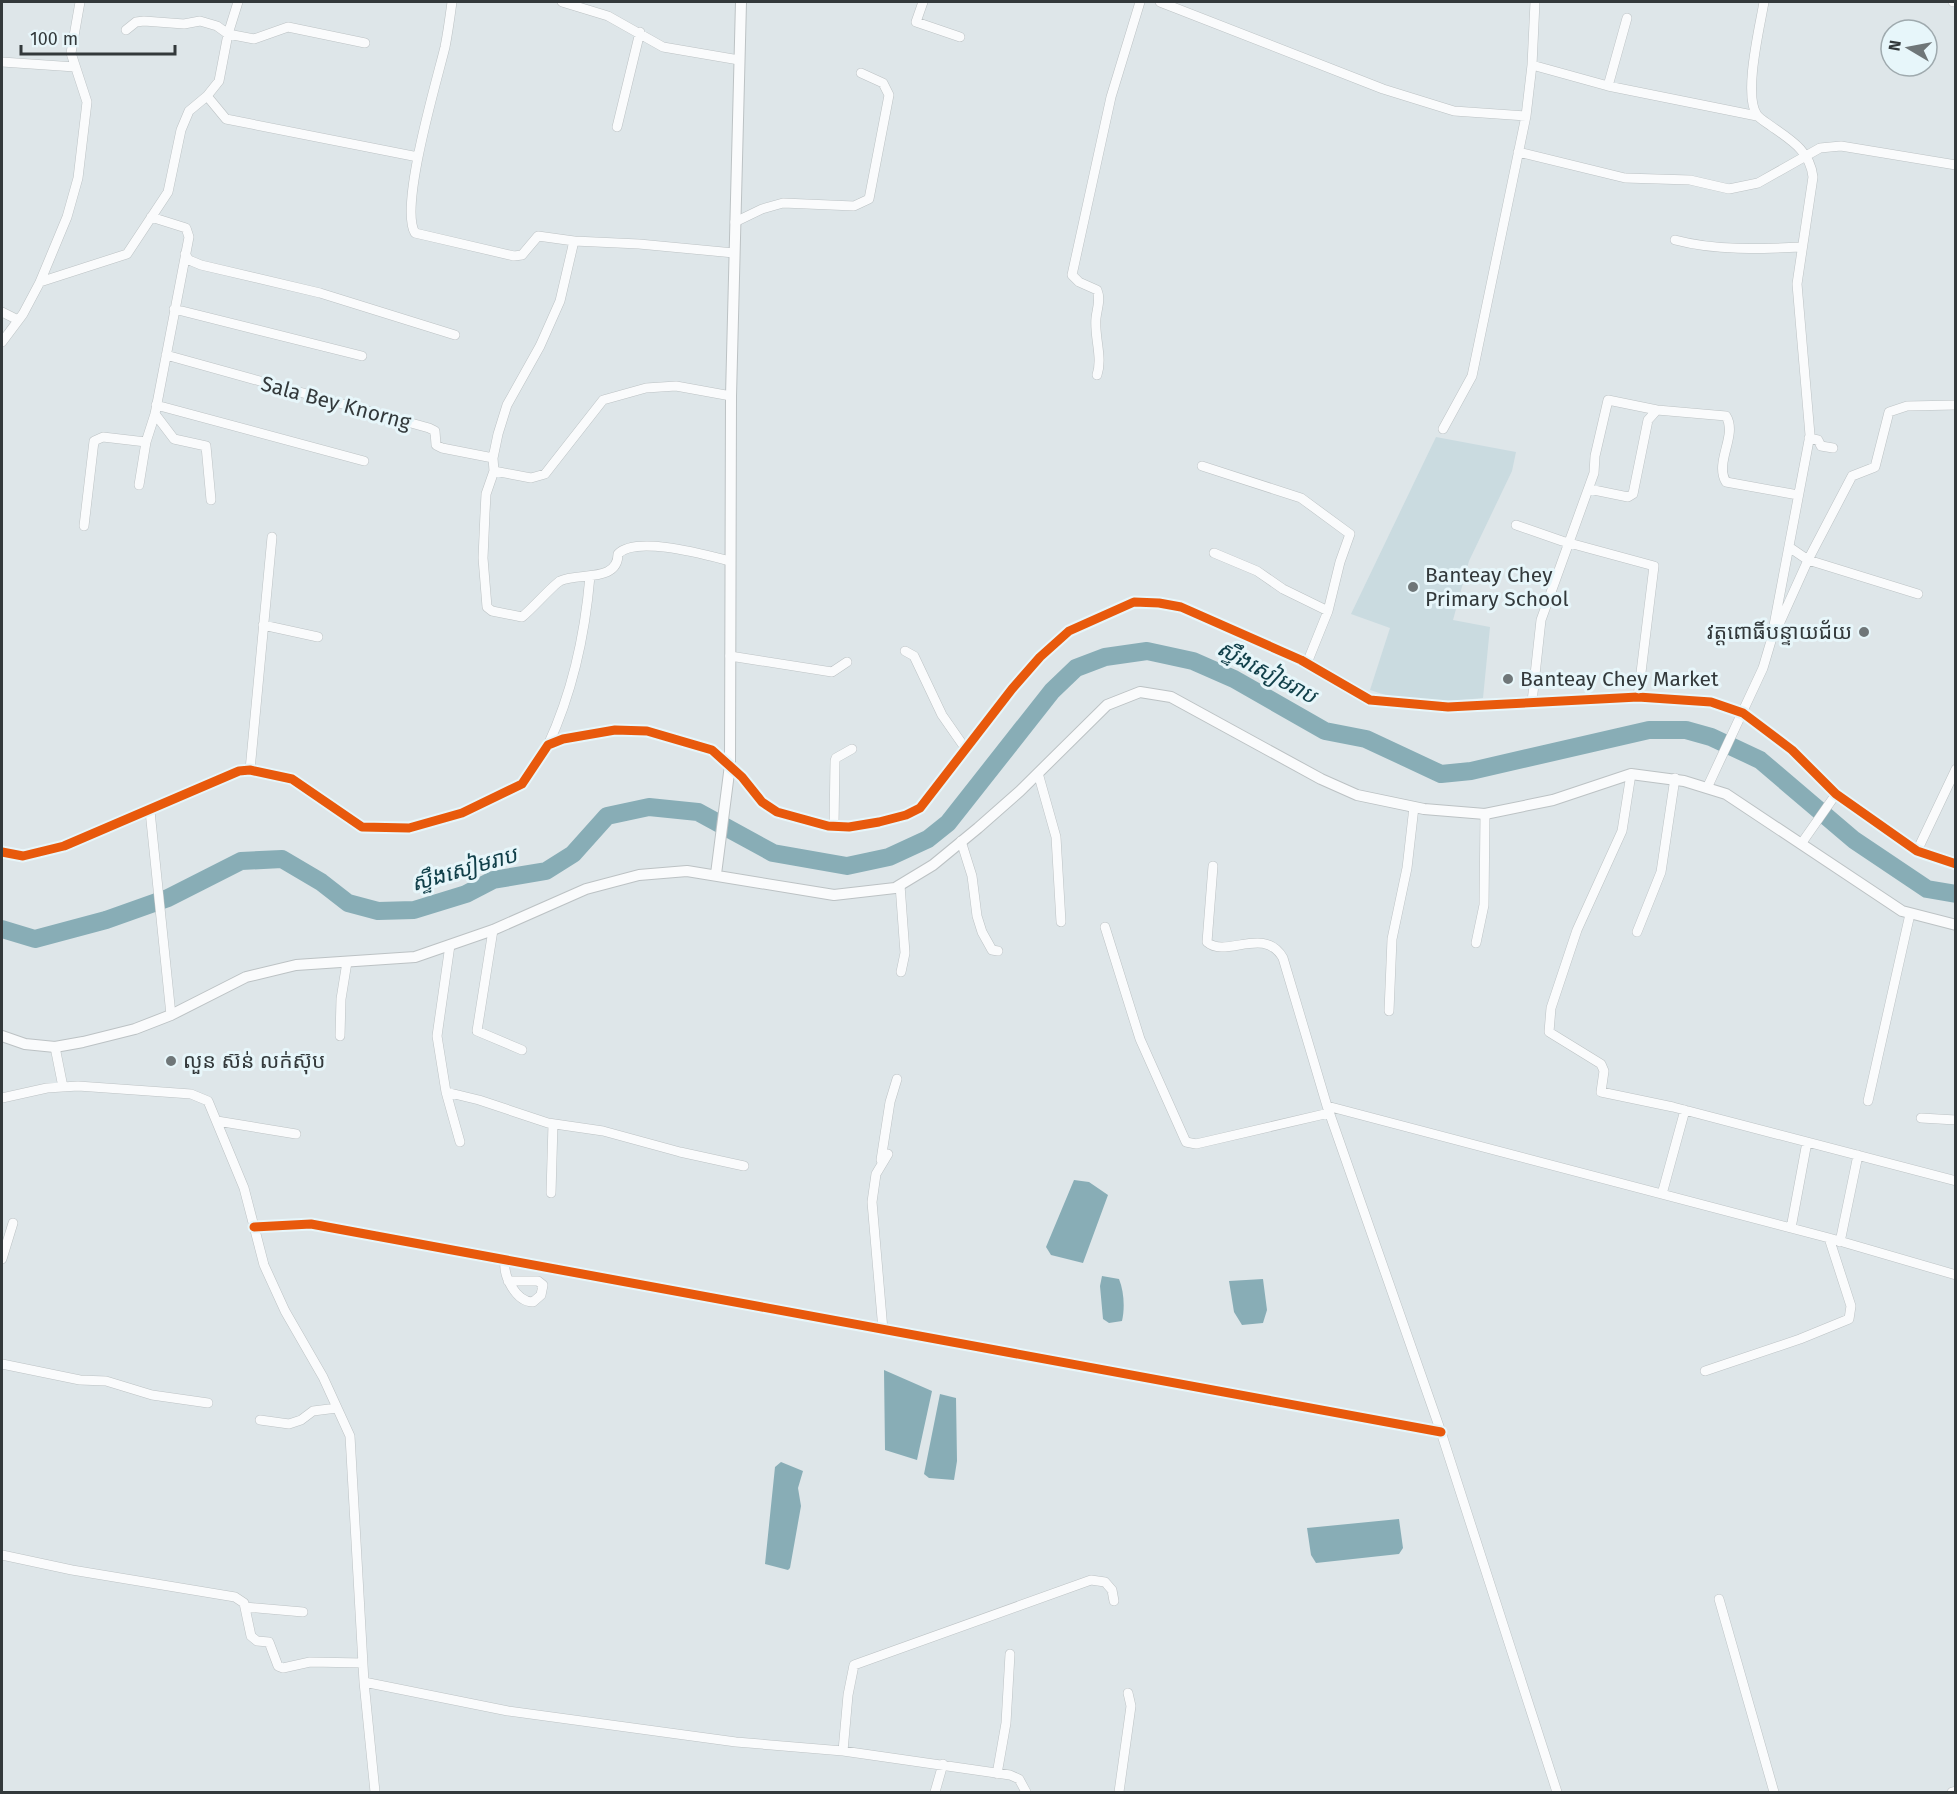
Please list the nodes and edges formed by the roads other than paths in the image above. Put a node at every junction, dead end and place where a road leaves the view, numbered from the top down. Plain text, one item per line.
1 (80, 2) edge
2 (238, 2) edge
3 (452, 2) edge
4 (562, 2) edge
5 (741, 2) edge
6 (923, 2) edge
7 (1140, 2) edge
8 (1160, 2) edge
9 (1535, 2) edge
10 (1764, 2) edge
11 (1627, 18) dead end
12 (126, 30) dead end
13 (640, 32) junction
14 (228, 34) junction
15 (960, 37) dead end
16 (365, 43) dead end
17 (739, 60) junction
18 (2, 62) edge
19 (1532, 64) junction
20 (75, 67) junction
21 (861, 73) dead end
22 (1608, 86) junction
23 (207, 96) junction
24 (1757, 116) junction
25 (1523, 119) junction
26 (617, 127) dead end
27 (1518, 152) junction
28 (1804, 153) junction
29 (418, 156) junction
30 (1956, 165) edge
31 (151, 217) junction
32 (735, 222) junction
33 (1675, 240) dead end
34 (574, 241) junction
35 (1802, 247) junction
36 (734, 253) junction
37 (185, 254) junction
38 (40, 282) junction
39 (174, 309) junction
40 (2, 312) edge
41 (18, 320) junction
42 (455, 335) dead end
43 (2, 342) edge
44 (166, 355) junction
45 (362, 356) dead end
46 (1097, 375) dead end
47 (731, 396) junction
48 (1956, 405) edge
49 (155, 409) junction
50 (1657, 410) junction
51 (1443, 429) dead end
52 (1809, 438) junction
53 (146, 442) junction
54 (1833, 448) dead end
55 (493, 458) junction
56 (363, 460) dead end
57 (1202, 466) dead end
58 (494, 471) junction
59 (139, 485) dead end
60 (1589, 489) junction
61 (1798, 495) junction
62 (211, 500) dead end
63 (1516, 525) dead end
64 (84, 526) dead end
65 (272, 537) dead end
66 (1570, 543) junction
67 (1789, 547) junction
68 (1214, 554) dead end
69 (1808, 560) junction
70 (730, 561) junction
71 (590, 576) junction
72 (1918, 594) dead end
73 (1328, 611) junction
74 (263, 625) junction
75 (318, 637) dead end
76 (1771, 641) junction
77 (905, 651) dead end
78 (730, 656) junction
79 (847, 662) dead end
80 (1307, 663) junction
81 (1638, 697) junction
82 (1532, 702) junction
83 (1743, 713) junction
84 (548, 745) junction
85 (965, 748) junction
86 (852, 749) dead end
87 (1956, 769) edge
88 (250, 770) junction
89 (729, 771) junction
90 (1038, 773) junction
91 (1631, 774) junction
92 (1675, 778) junction
93 (1707, 788) junction
94 (1833, 799) junction
95 (1414, 807) junction
96 (150, 811) junction
97 (1485, 814) junction
98 (834, 826) junction
99 (961, 841) junction
100 (1801, 844) junction
101 (1917, 851) junction
102 (2, 852) edge
103 (1956, 864) edge
104 (1214, 866) dead end
105 (716, 874) junction
106 (900, 885) junction
107 (1910, 914) junction
108 (1061, 922) dead end
109 (1956, 925) edge
110 (1105, 927) dead end
111 (493, 930) junction
112 (1637, 932) dead end
113 (1476, 943) dead end
114 (450, 945) junction
115 (998, 951) dead end
116 (347, 962) junction
117 (901, 972) dead end
118 (1389, 1011) dead end
119 (171, 1015) junction
120 (2, 1036) edge
121 (340, 1036) dead end
122 (55, 1047) junction
123 (522, 1050) dead end
124 (897, 1079) dead end
125 (63, 1087) junction
126 (446, 1092) junction
127 (2, 1098) edge
128 (1868, 1101) dead end
129 (1328, 1110) junction
130 (1685, 1110) junction
131 (1921, 1118) dead end
132 (1956, 1120) edge
133 (217, 1121) junction
134 (553, 1124) junction
135 (296, 1134) dead end
136 (460, 1142) dead end
137 (1807, 1142) junction
138 (888, 1154) dead end
139 (1858, 1155) junction
140 (881, 1162) junction
141 (744, 1166) dead end
142 (1956, 1181) edge
143 (551, 1193) dead end
144 (1662, 1194) junction
145 (13, 1223) dead end
146 (254, 1227) junction
147 (1791, 1228) junction
148 (1829, 1238) junction
149 (1840, 1242) junction
150 (2, 1259) edge
151 (504, 1261) junction
152 (1956, 1275) edge
153 (508, 1281) dead end
154 (883, 1330) junction
155 (2, 1364) edge
156 (1705, 1371) dead end
157 (208, 1403) dead end
158 (337, 1407) junction
159 (260, 1420) dead end
160 (1441, 1432) junction
161 (2, 1554) edge
162 (1719, 1599) dead end
163 (1114, 1600) dead end
164 (245, 1607) junction
165 (303, 1612) dead end
166 (1010, 1654) dead end
167 (363, 1663) junction
168 (364, 1682) junction
169 (1128, 1693) dead end
170 (843, 1751) junction
171 (943, 1764) junction
172 (997, 1774) junction
173 (375, 1792) edge
174 (935, 1792) edge
175 (1026, 1792) edge
176 (1119, 1792) edge
177 (1557, 1792) edge
178 (1774, 1792) edge

1 - 20 street
2 - 14 street
3 - 29 street
4 - 13 street
5 - 17 street
6 - 15 street
7 - 46 street
8 - 25 street
9 - 19 street
10 - 24 street
11 - 22 street
12 - 14 street
13 - 17 street
13 - 26 street
14 - 16 street
14 - 23 street
17 - 32 street
18 - 20 street
19 - 22 street
19 - 25 street
20 - 38 street
21 - 32 street
22 - 24 street
23 - 29 street
23 - 31 street
24 - 28 street
25 - 27 street
27 - 28 street
27 - 51 street
28 - 30 street
28 - 35 street
29 - 34 street
31 - 37 street
31 - 38 street
32 - 36 street
33 - 35 street
34 - 36 street
34 - 55 street
35 - 52 street
36 - 47 street
37 - 39 street
37 - 42 street
38 - 41 street
39 - 44 street
39 - 45 street
40 - 41 street
41 - 43 street
44 - 49 street
44 - 55 street, Sala Bey Knorng
47 - 58 street
47 - 70 street
48 - 69 street
49 - 53 street
49 - 56 street
49 - 62 street
50 - 60 street
50 - 60 street
50 - 61 street
52 - 54 street
52 - 61 street
53 - 59 street
53 - 64 street
55 - 58 street
57 - 73 street
58 - 71 street
60 - 66 street
61 - 67 street
63 - 66 street
65 - 74 street
66 - 81 street
66 - 82 street
67 - 69 street
67 - 76 street
68 - 73 street
69 - 72 street
69 - 76 street
70 - 71 street
70 - 78 street
71 - 84 street
73 - 80 street
74 - 75 street
74 - 88 street
76 - 83 street
77 - 85 street
78 - 79 street
78 - 89 street
80 - 82 street
80 - 85 street
81 - 82 street
81 - 83 street
83 - 93 street
83 - 94 street
84 - 88 street
84 - 89 street
85 - 98 street
86 - 98 street
87 - 101 street
88 - 96 street
89 - 98 street
89 - 105 street
90 - 95 street
90 - 99 street
90 - 108 street
91 - 92 street
91 - 97 street
91 - 130 street
92 - 93 street
92 - 112 street
93 - 100 street
94 - 100 street
94 - 101 street
95 - 97 street
95 - 118 street
96 - 102 street
96 - 119 street
97 - 113 street
99 - 106 street
99 - 115 street
100 - 107 street
101 - 103 street
104 - 129 street
105 - 106 street
105 - 111 street
106 - 117 street
107 - 109 street
107 - 128 street
110 - 129 street
111 - 114 street
111 - 123 street
114 - 116 street
114 - 126 street
116 - 119 street
116 - 121 street
119 - 122 street
120 - 122 street
122 - 125 street
124 - 140 street
125 - 127 street
125 - 133 street
126 - 134 street
126 - 136 street
129 - 144 street
129 - 160 street
130 - 137 street
130 - 144 street
131 - 132 street
133 - 135 street
133 - 146 street
134 - 141 street
134 - 143 street
137 - 139 street
137 - 147 street
138 - 140 street
139 - 142 street
139 - 149 street
140 - 154 street
144 - 147 street
145 - 150 street
146 - 151 street
146 - 158 street
147 - 148 street
148 - 149 street
148 - 156 street
149 - 152 street
151 - 153 street
151 - 154 street
154 - 160 street
155 - 157 street
158 - 159 street
158 - 167 street
160 - 177 street
161 - 164 street
162 - 178 street
163 - 170 street
164 - 165 street
164 - 167 street
166 - 172 street
167 - 168 street
168 - 170 street
168 - 173 street
169 - 176 street
170 - 171 street
171 - 172 street
171 - 174 street
172 - 175 street

